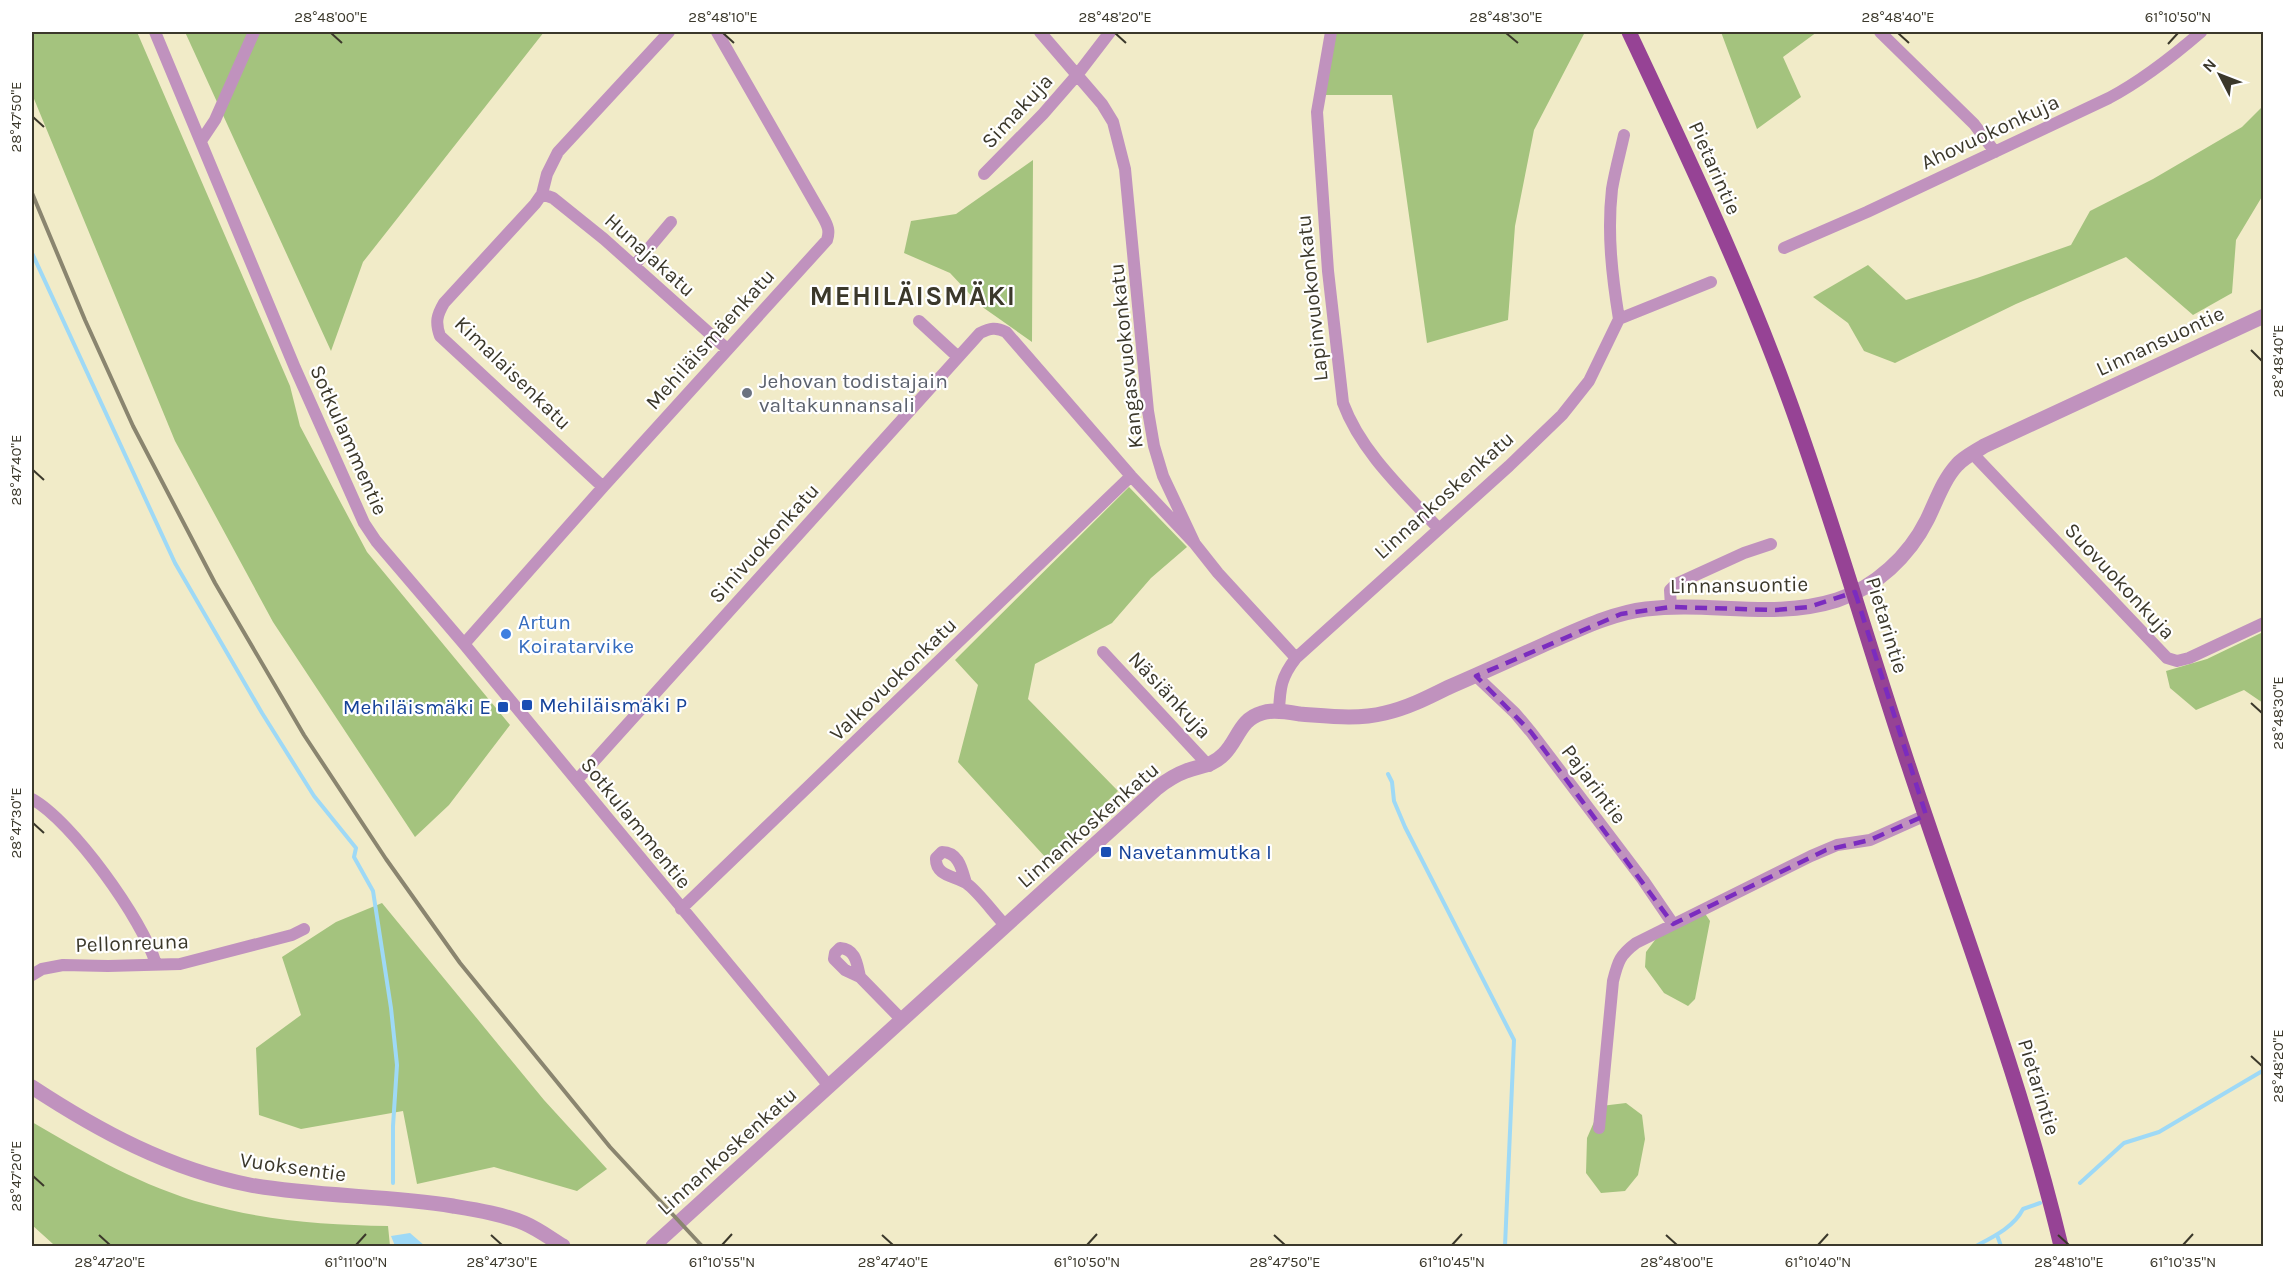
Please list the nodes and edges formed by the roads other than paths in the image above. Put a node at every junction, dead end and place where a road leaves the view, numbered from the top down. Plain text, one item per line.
1 (155, 32) edge
2 (254, 32) edge
3 (669, 32) edge
4 (717, 32) edge
5 (1040, 32) edge
6 (1110, 32) edge
7 (1331, 32) edge
8 (1629, 32) edge
9 (1880, 32) edge
10 (2201, 32) edge
11 (1077, 75) junction
12 (1624, 135) dead end
13 (201, 141) junction
14 (1995, 152) junction
15 (984, 174) dead end
16 (542, 194) junction
17 (671, 222) dead end
18 (1785, 248) dead end
19 (634, 266) junction
20 (1711, 282) dead end
21 (2264, 316) edge
22 (1618, 319) junction
23 (919, 321) dead end
24 (728, 349) junction
25 (958, 357) junction
26 (1972, 453) junction
27 (1131, 476) junction
28 (603, 487) junction
29 (1438, 529) junction
30 (1195, 544) junction
31 (1771, 544) dead end
32 (1854, 592) junction
33 (1671, 607) junction
34 (2264, 623) edge
35 (464, 644) junction
36 (1103, 652) dead end
37 (1296, 658) junction
38 (1476, 675) junction
39 (1279, 711) junction
40 (1209, 766) junction
41 (577, 780) junction
42 (32, 799) edge
43 (1926, 815) junction
44 (966, 883) dead end
45 (681, 909) junction
46 (1673, 924) junction
47 (1006, 926) junction
48 (304, 929) dead end
49 (156, 964) junction
50 (32, 975) edge
51 (860, 977) dead end
52 (902, 1020) junction
53 (32, 1086) edge
54 (829, 1086) junction
55 (1599, 1128) dead end
56 (563, 1246) edge
57 (653, 1246) edge
58 (2061, 1246) edge

1 - 13 street, Sotkulammentie
2 - 13 street
3 - 16 street, Kimalaisenkatu
4 - 24 street, Mehiläismäenkatu
5 - 11 street, Kangasvuokonkatu
6 - 11 street
7 - 29 street, Lapinvuokonkatu
8 - 32 main road, Pietarintie
9 - 14 street
10 - 14 street, Ahovuokonkuja
11 - 15 street, Simakuja
11 - 30 street, Kangasvuokonkatu
12 - 22 street
13 - 35 street, Sotkulammentie
14 - 18 street, Ahovuokonkuja
16 - 19 street, Hunajakatu
16 - 28 street, Kimalaisenkatu
17 - 19 street
19 - 24 street, Hunajakatu
20 - 22 street
21 - 26 street, Linnansuontie
22 - 29 street, Linnankoskenkatu
23 - 25 street
24 - 28 street, Mehiläismäenkatu
25 - 27 street, Sinivuokonkatu
25 - 41 street, Sinivuokonkatu
26 - 32 street, Linnansuontie
26 - 34 street, Suovuokonkuja
27 - 30 street
27 - 45 street, Valkovuokonkatu
28 - 35 street, Mehiläismäenkatu
29 - 37 street, Linnankoskenkatu
30 - 37 street, Kangasvuokonkatu
31 - 33 street
32 - 33 street, Linnansuontie
32 - 43 main road, Pietarintie
33 - 38 street, Linnansuontie
35 - 41 street, Sotkulammentie
36 - 40 street, Näsiänkuja
37 - 39 street, Linnankoskenkatu
38 - 39 street, Linnansuontie
38 - 46 street, Pajarintie
39 - 40 street, Linnankoskenkatu
40 - 47 street, Linnankoskenkatu
41 - 45 street, Sotkulammentie
42 - 49 street
43 - 46 street
43 - 58 main road, Pietarintie
44 - 47 street
45 - 54 street, Sotkulammentie
46 - 55 street
47 - 52 street, Linnankoskenkatu
48 - 49 street, Pellonreuna
49 - 50 street, Pellonreuna
51 - 52 street
52 - 54 street, Linnankoskenkatu
53 - 56 street, Vuoksentie
54 - 57 street, Linnankoskenkatu

